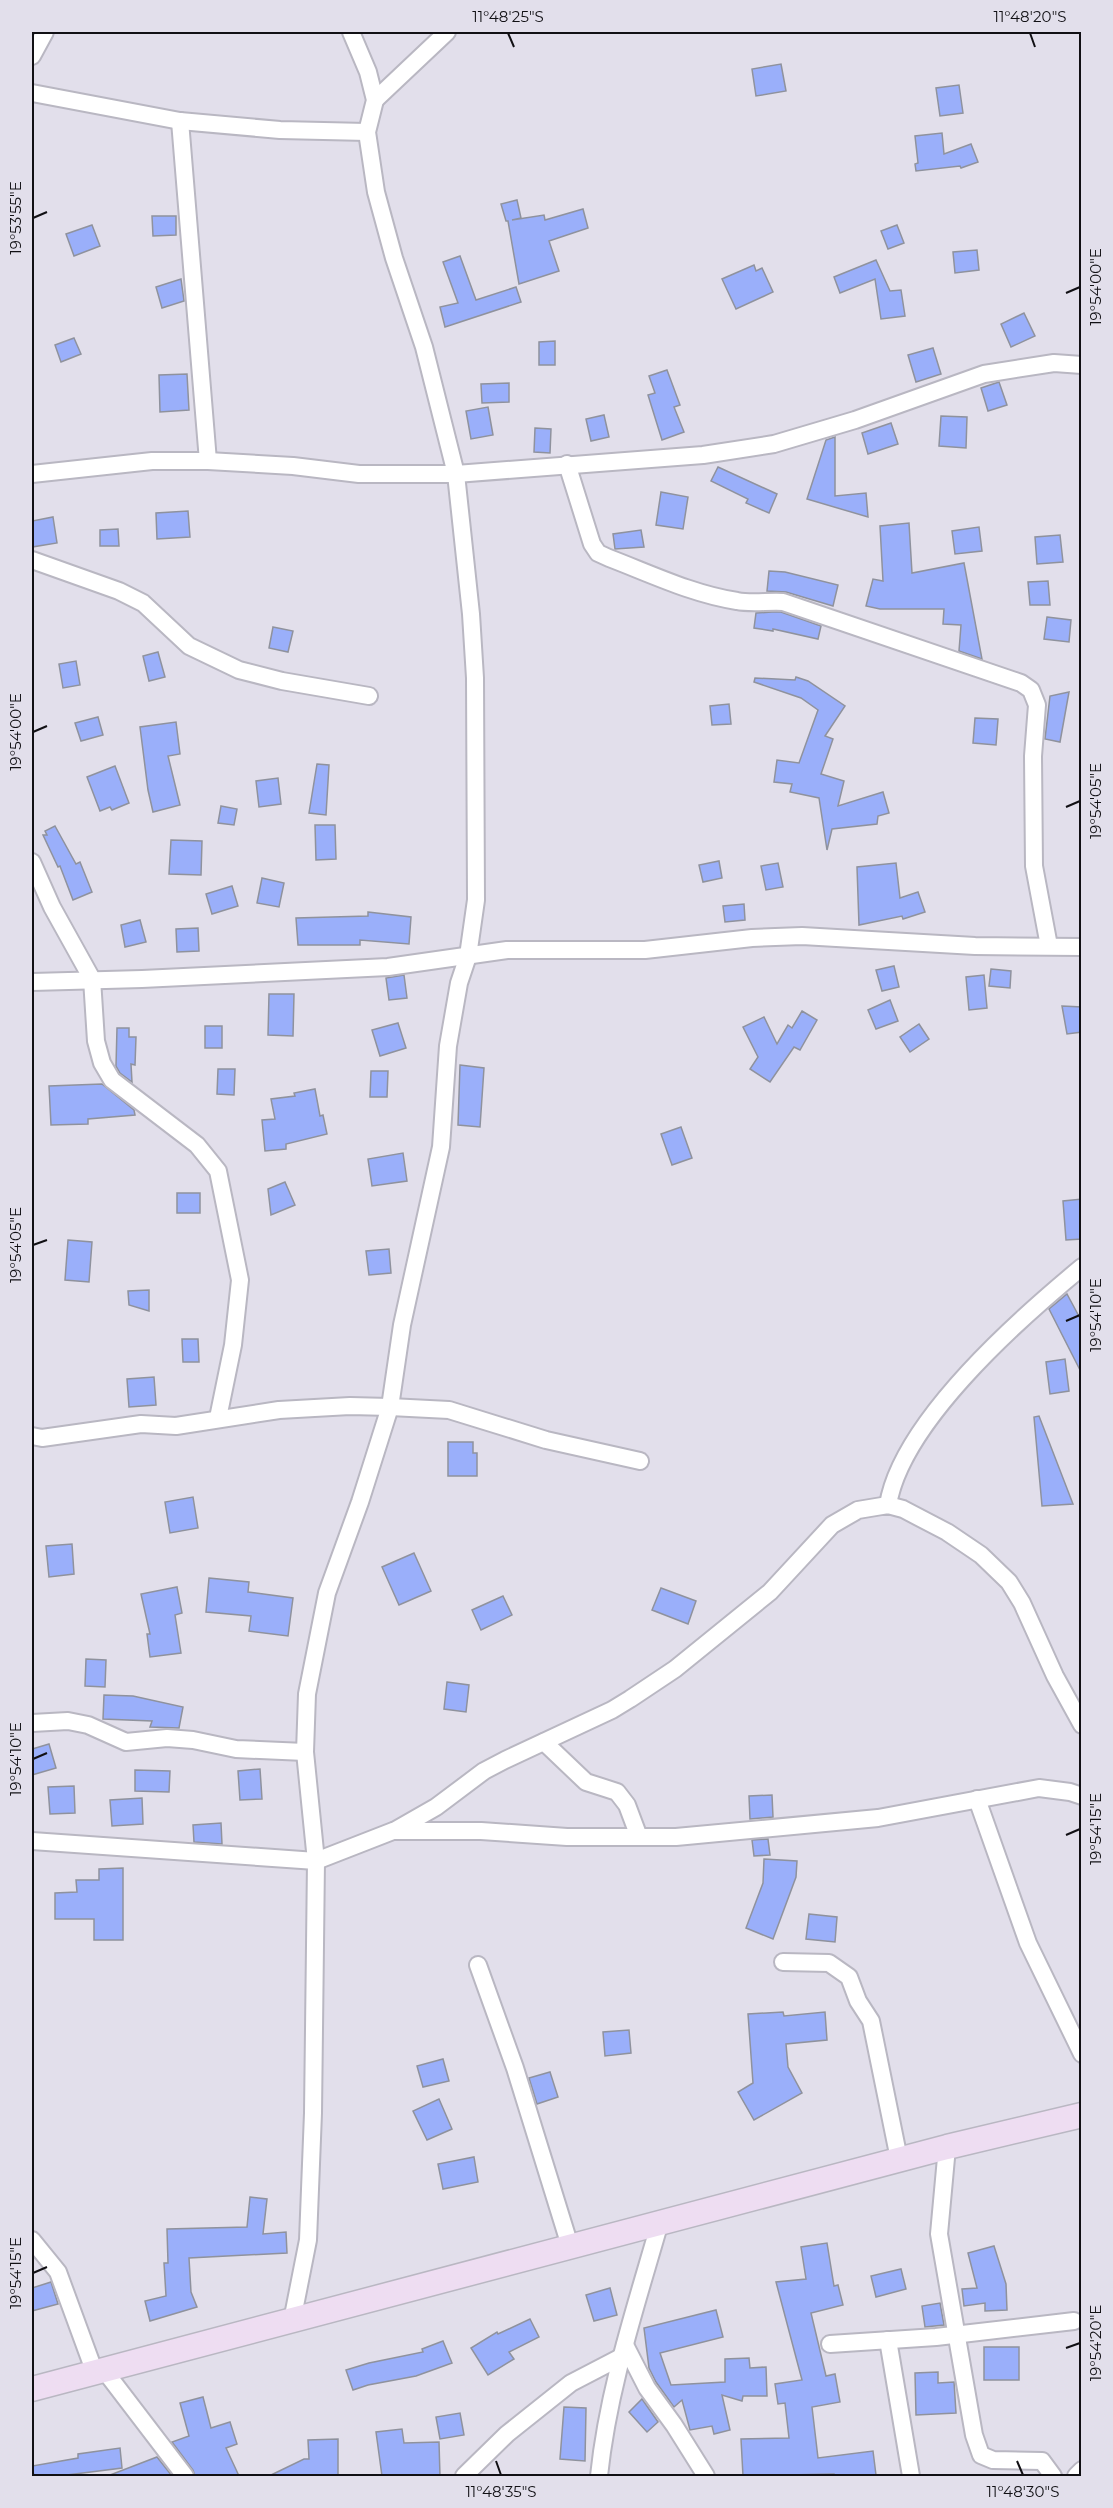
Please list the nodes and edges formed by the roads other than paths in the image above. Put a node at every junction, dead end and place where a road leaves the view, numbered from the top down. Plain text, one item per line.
1 (45, 32) edge
2 (351, 32) edge
3 (447, 32) edge
4 (32, 56) edge
5 (32, 93) edge
6 (375, 100) junction
7 (180, 121) junction
8 (367, 132) junction
9 (1082, 365) edge
10 (208, 461) junction
11 (567, 464) junction
12 (32, 474) edge
13 (456, 474) junction
14 (32, 560) edge
15 (369, 696) dead end
16 (32, 862) edge
17 (1049, 946) junction
18 (1082, 948) edge
19 (468, 956) junction
20 (92, 979) junction
21 (32, 982) edge
22 (1082, 1267) edge
23 (390, 1407) junction
24 (218, 1418) junction
25 (32, 1436) edge
26 (640, 1461) dead end
27 (888, 1505) junction
28 (32, 1723) edge
29 (1082, 1725) edge
30 (544, 1742) junction
31 (305, 1752) junction
32 (1082, 1796) edge
33 (977, 1799) junction
34 (393, 1831) junction
35 (639, 1837) junction
36 (32, 1841) edge
37 (316, 1861) junction
38 (783, 1962) dead end
39 (478, 1965) dead end
40 (1082, 2054) edge
41 (1082, 2115) edge
42 (947, 2146) junction
43 (899, 2159) junction
44 (660, 2222) junction
45 (32, 2240) edge
46 (570, 2247) junction
47 (292, 2321) junction
48 (1074, 2321) dead end
49 (956, 2333) junction
50 (888, 2340) junction
51 (830, 2344) dead end
52 (623, 2351) junction
53 (100, 2371) junction
54 (32, 2389) edge
55 (1082, 2470) edge
56 (185, 2476) edge
57 (464, 2476) edge
58 (599, 2476) edge
59 (706, 2476) edge
60 (911, 2476) edge
61 (1053, 2476) edge
62 (1076, 2476) edge

1 - 4 street
2 - 6 street
3 - 6 street
5 - 7 street
6 - 8 street
7 - 8 street
7 - 10 street
8 - 13 street
9 - 11 street
10 - 12 street
10 - 13 street
11 - 13 street
11 - 17 street
13 - 19 street
14 - 15 street
16 - 20 street
17 - 18 street
17 - 19 street
19 - 20 street
19 - 23 street
20 - 21 street
20 - 24 street
22 - 27 street
23 - 24 street
23 - 26 street
23 - 31 street
24 - 25 street
27 - 29 street
27 - 30 street
28 - 31 street
30 - 34 street
30 - 35 street
31 - 37 street
32 - 33 street
33 - 35 street
33 - 40 street
34 - 35 street
34 - 37 street
36 - 37 street
37 - 47 street
38 - 43 street
39 - 46 street
41 - 42 main road
42 - 43 main road
42 - 49 street
43 - 44 main road
44 - 46 main road
44 - 52 street
45 - 53 street
46 - 47 main road
47 - 53 main road
48 - 49 street
49 - 50 street
49 - 61 street
50 - 51 street
50 - 60 street
52 - 57 street
52 - 58 street
52 - 59 street
53 - 54 main road
53 - 56 street
55 - 62 street

